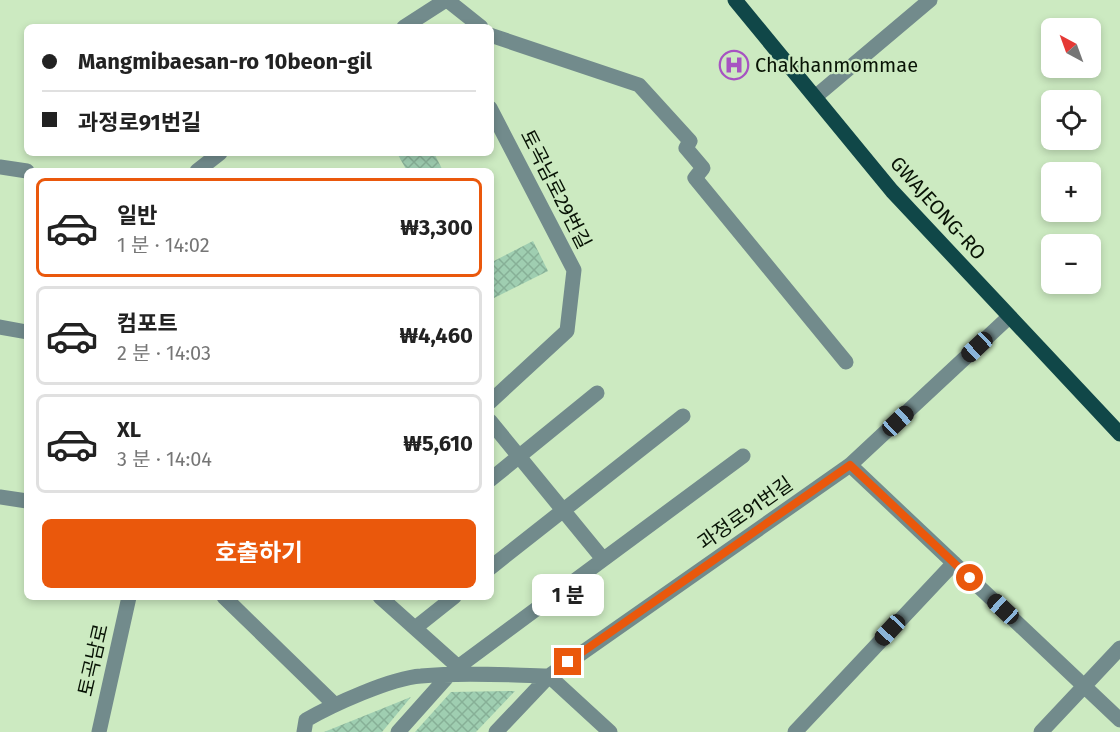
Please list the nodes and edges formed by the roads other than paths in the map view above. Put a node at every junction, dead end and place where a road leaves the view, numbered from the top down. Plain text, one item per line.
1 (447, 0) edge
2 (735, 0) edge
3 (930, 0) edge
4 (409, 24) edge
5 (477, 24) edge
6 (494, 36) edge
7 (815, 97) junction
8 (494, 116) edge
9 (216, 156) edge
10 (0, 167) edge
11 (201, 168) edge
12 (24, 171) edge
13 (1009, 317) junction
14 (0, 327) edge
15 (24, 331) edge
16 (846, 362) dead end
17 (597, 393) dead end
18 (494, 398) edge
19 (683, 416) dead end
20 (494, 426) edge
21 (1120, 434) edge
22 (519, 456) junction
23 (743, 456) dead end
24 (850, 465) junction
25 (494, 477) edge
26 (0, 497) edge
27 (24, 501) edge
28 (564, 510) junction
29 (603, 559) junction
30 (954, 563) junction
31 (494, 565) edge
32 (128, 600) edge
33 (227, 600) edge
34 (383, 600) edge
35 (450, 600) edge
36 (415, 628) junction
37 (1120, 648) edge
38 (458, 672) junction
39 (549, 676) junction
40 (1084, 686) junction
41 (334, 704) junction
42 (1120, 720) edge
43 (99, 732) edge
44 (304, 732) edge
45 (398, 732) edge
46 (496, 732) edge
47 (610, 732) edge
48 (795, 732) edge
49 (1041, 732) edge

1 - 4 street
1 - 5 street
2 - 7 main road, GWAJEONG-RO
3 - 7 street
6 - 16 street
7 - 13 main road, GWAJEONG-RO
8 - 18 street, 토곡남로29번길
9 - 11 street
10 - 12 street
13 - 21 main road, GWAJEONG-RO
13 - 24 street, 과정로91번길
14 - 15 street
17 - 22 street
19 - 28 street
20 - 22 street
22 - 25 street
22 - 28 street
23 - 29 street
24 - 30 street
24 - 39 street, 과정로91번길
26 - 27 street
28 - 29 street
28 - 31 street
29 - 38 street
30 - 40 street
30 - 48 street
32 - 43 street, 토곡남로
33 - 41 street
34 - 36 street
35 - 36 street
36 - 38 street
37 - 40 street
38 - 39 street
38 - 41 street
38 - 45 street
39 - 46 street, 과정로91번길
39 - 47 street
40 - 42 street
40 - 49 street
41 - 44 street

